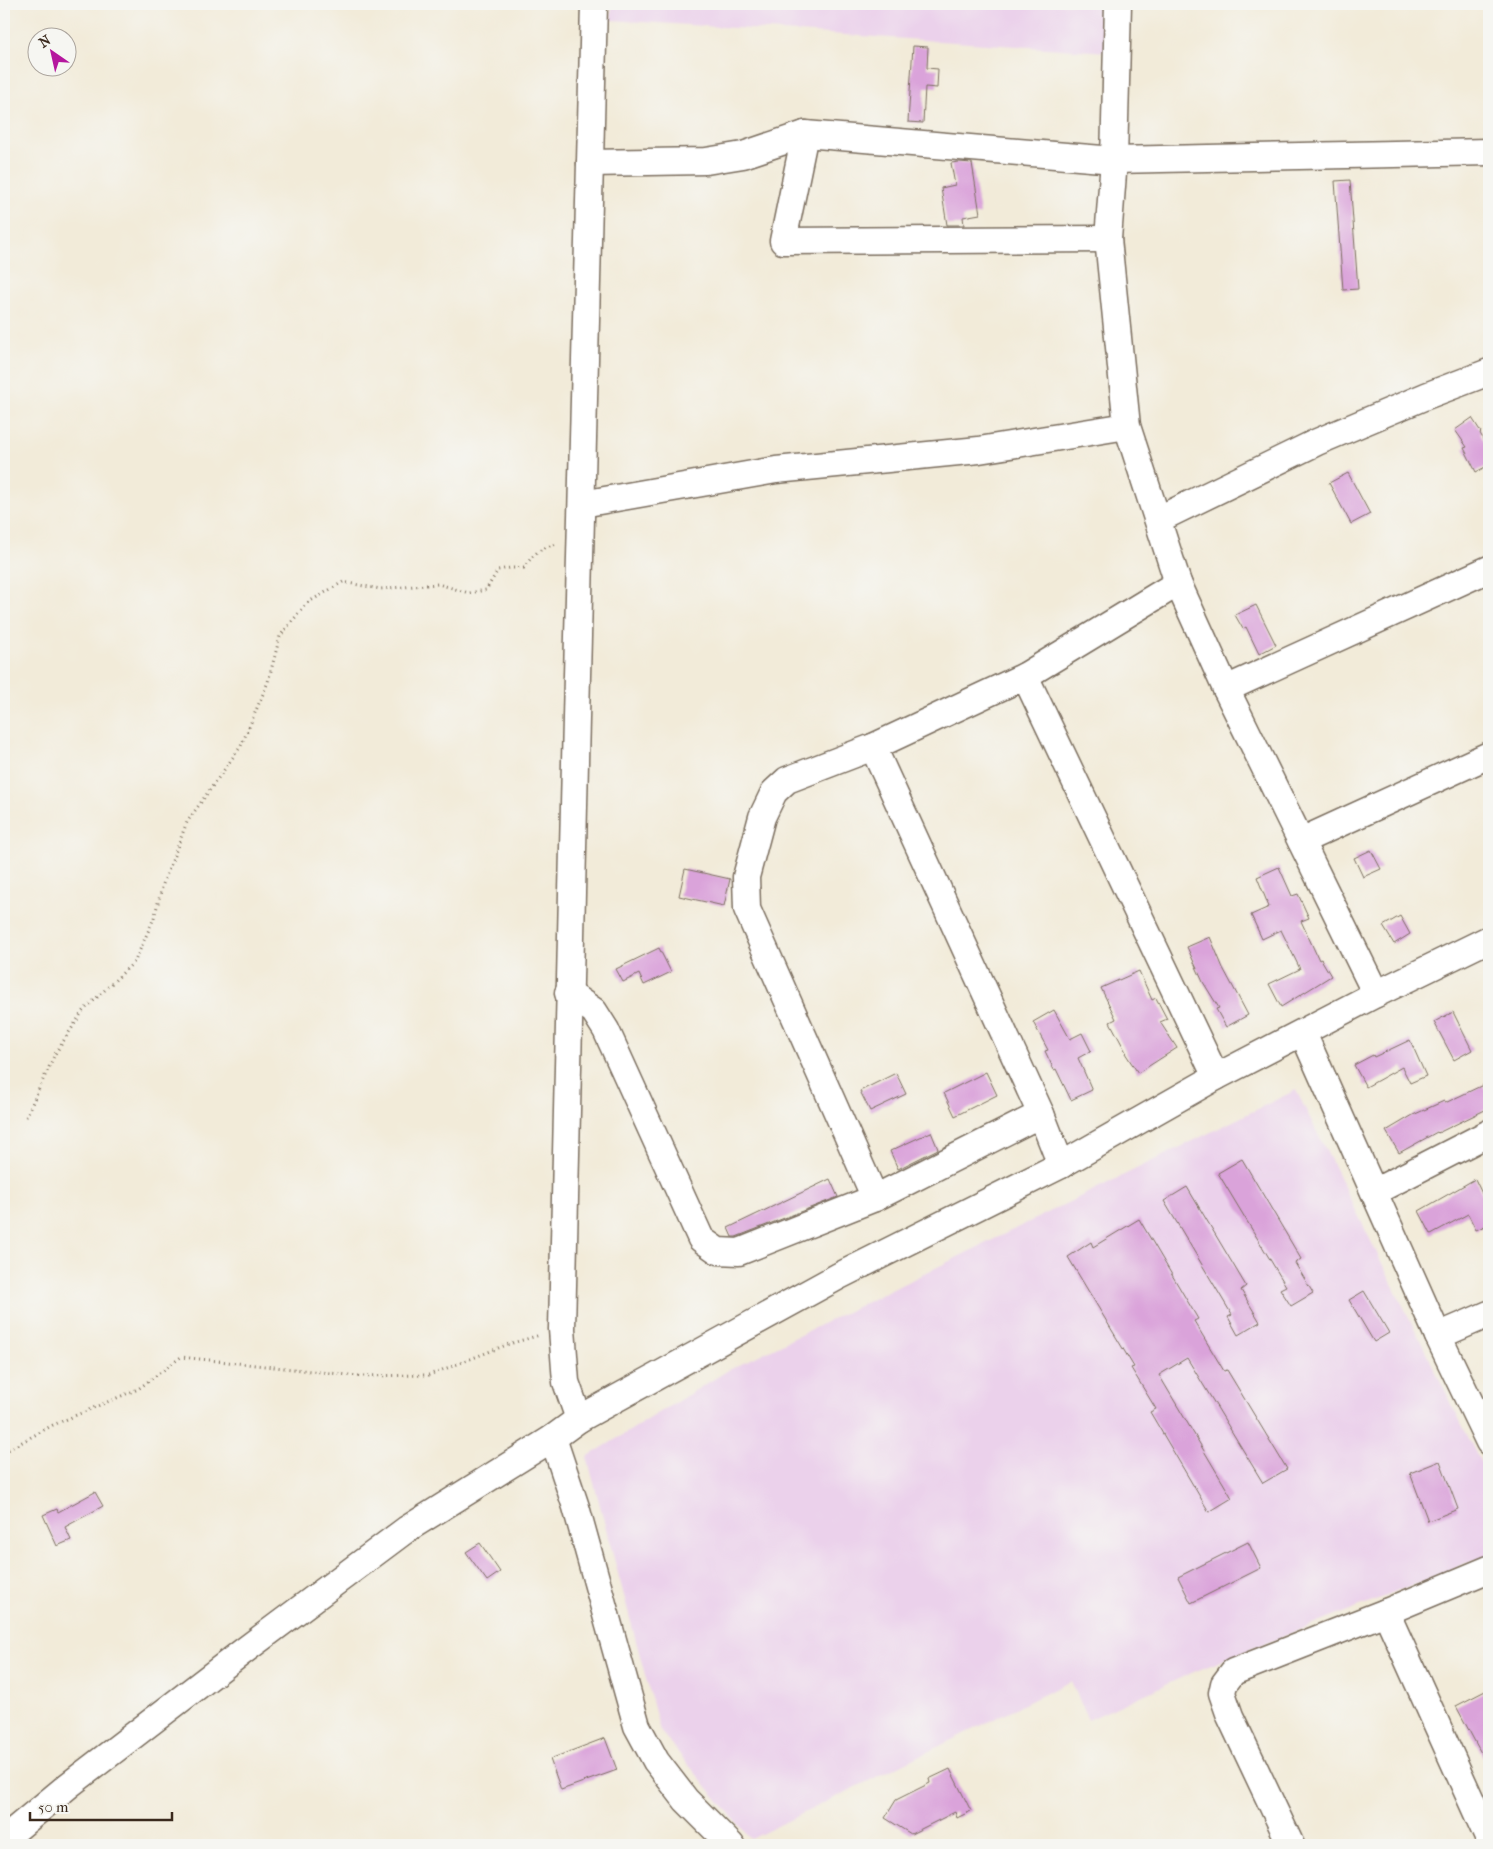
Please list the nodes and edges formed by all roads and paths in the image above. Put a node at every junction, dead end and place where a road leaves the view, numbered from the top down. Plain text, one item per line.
1 (594, 4) edge
2 (1118, 4) edge
3 (805, 134) junction
4 (1489, 152) edge
5 (1114, 160) junction
6 (590, 163) junction
7 (1108, 239) junction
8 (1489, 372) edge
9 (1127, 426) junction
10 (582, 504) junction
11 (1159, 519) junction
12 (581, 541) junction
13 (1489, 569) edge
14 (1178, 583) junction
15 (1025, 676) junction
16 (1226, 689) junction
17 (873, 747) junction
18 (1489, 755) edge
19 (1301, 841) junction
20 (1489, 939) edge
21 (568, 993) junction
22 (1376, 994) junction
23 (1303, 1033) junction
24 (1216, 1077) junction
25 (1041, 1114) junction
26 (26, 1117) dead end
27 (1489, 1133) edge
28 (1061, 1165) junction
29 (1374, 1192) junction
30 (875, 1198) junction
31 (1489, 1314) edge
32 (562, 1329) junction
33 (1438, 1336) junction
34 (579, 1419) junction
35 (552, 1438) junction
36 (1489, 1442) edge
37 (4, 1452) edge
38 (1489, 1570) edge
39 (1386, 1612) junction
40 (4, 1839) edge
41 (1489, 1840) edge
42 (731, 1845) edge
43 (1291, 1845) edge

1 - 6 street
2 - 5 street
3 - 5 street
3 - 6 street
3 - 7 street
4 - 5 street
5 - 7 street
6 - 10 street
7 - 9 street
8 - 11 street
9 - 10 street
9 - 11 street
10 - 12 street
11 - 14 street
12 - 21 street
12 - 26 path
13 - 16 street
14 - 15 street
14 - 16 street
15 - 17 street
15 - 24 street
16 - 19 street
17 - 25 street
17 - 30 street
18 - 19 street
19 - 22 street
20 - 22 street
21 - 30 street
21 - 32 street
22 - 23 street
23 - 24 street
23 - 29 street
24 - 28 street
25 - 28 street
25 - 30 street
27 - 29 street
28 - 34 street
29 - 33 street
31 - 33 street
32 - 34 street
32 - 37 path
33 - 36 street
34 - 35 street
35 - 40 street
35 - 42 street
38 - 39 street
39 - 41 street
39 - 43 street

